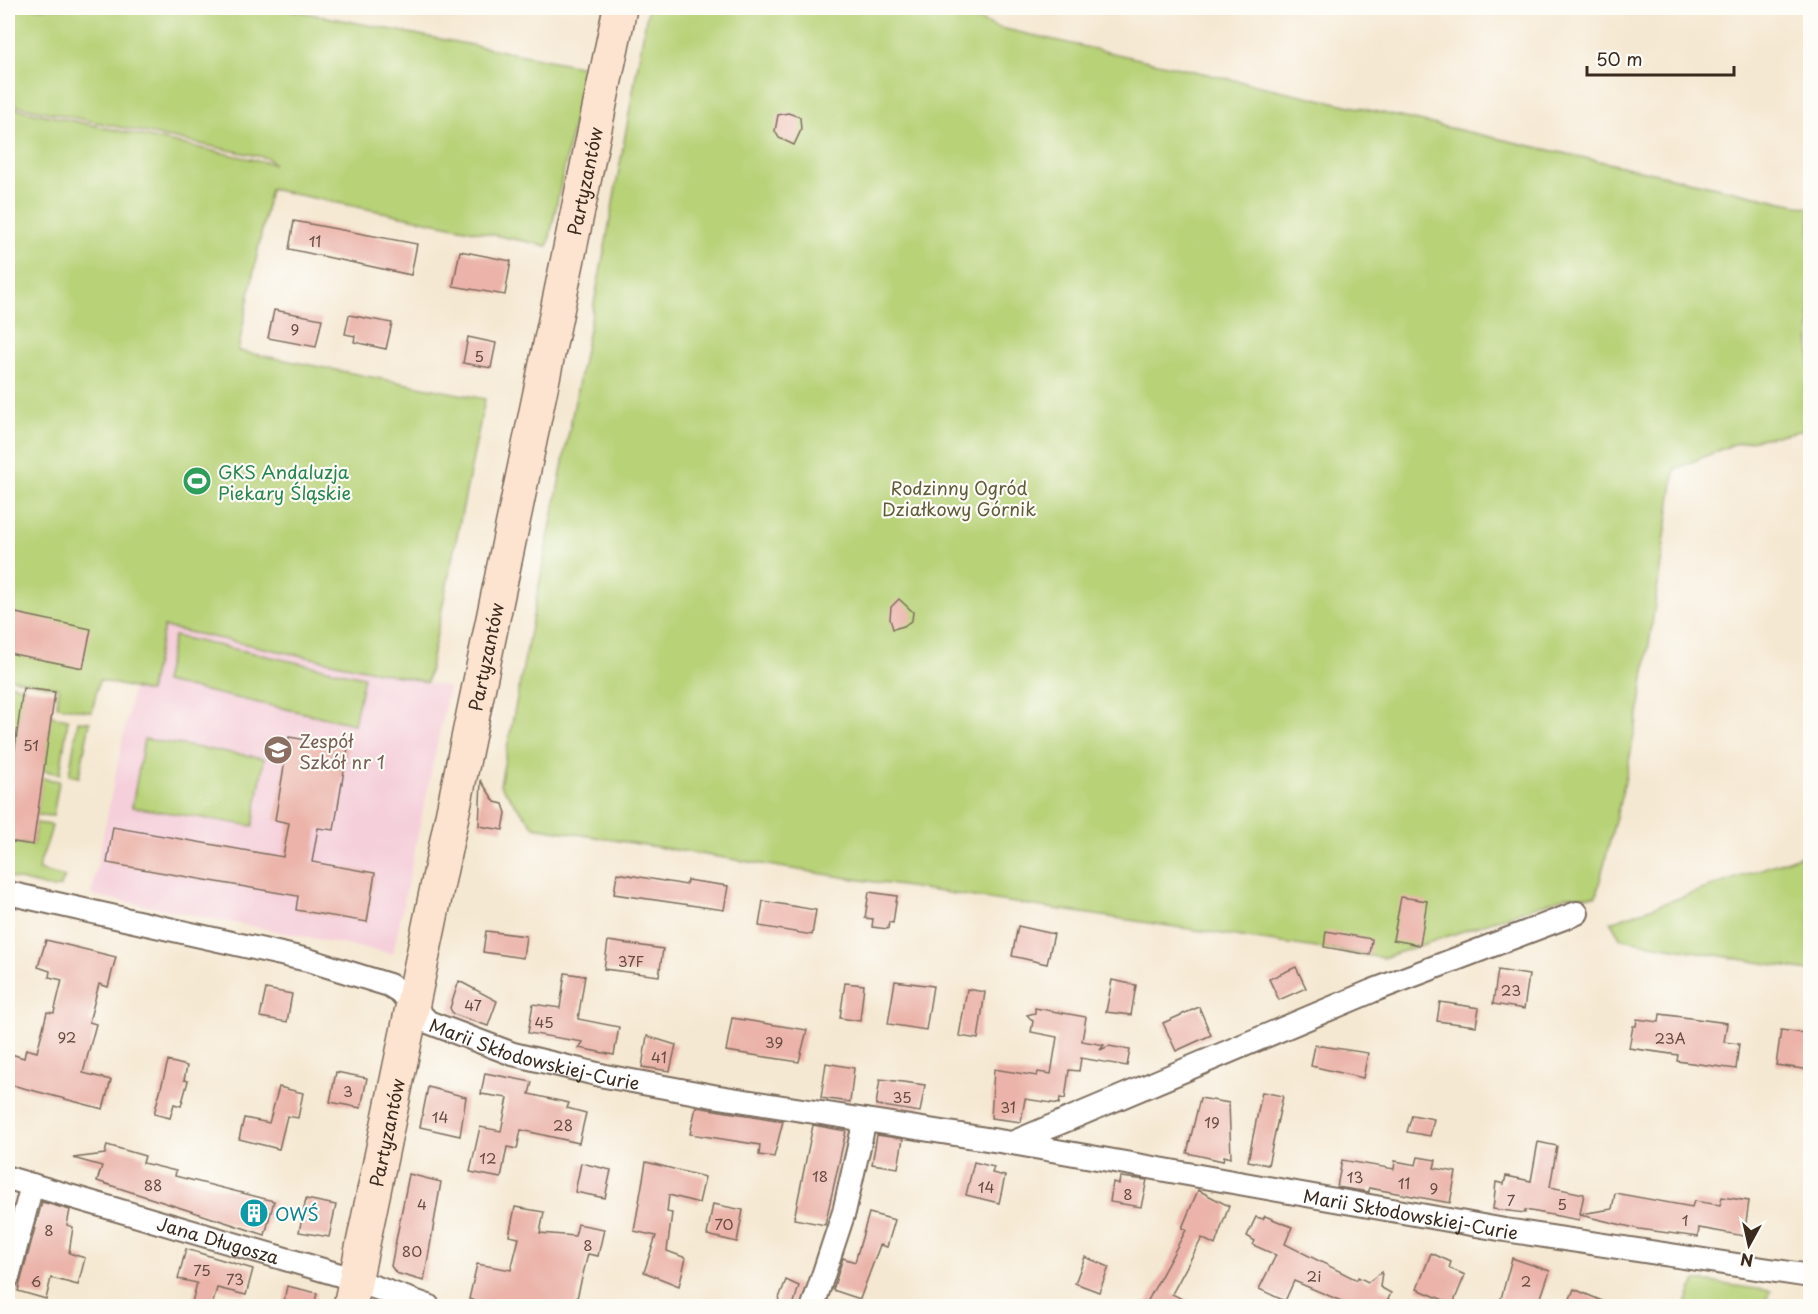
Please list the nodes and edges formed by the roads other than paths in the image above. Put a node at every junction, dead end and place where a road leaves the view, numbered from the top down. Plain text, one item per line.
1 (620, 8) edge
2 (8, 893) edge
3 (1577, 914) dead end
4 (413, 1007) junction
5 (865, 1120) junction
6 (1012, 1143) junction
7 (8, 1178) edge
8 (32, 1185) junction
9 (1810, 1276) edge
10 (8, 1278) edge
11 (352, 1293) edge
12 (428, 1306) edge
13 (813, 1306) edge

1 - 4 street, Partyzantów
2 - 4 street, Marii Skłodowskiej-Curie
3 - 6 street
4 - 5 street, Marii Skłodowskiej-Curie
4 - 11 street, Partyzantów
5 - 6 street, Marii Skłodowskiej-Curie
5 - 13 street
6 - 9 street, Marii Skłodowskiej-Curie
7 - 8 street, Jana Długosza
8 - 10 street
8 - 11 street, Jana Długosza
11 - 12 street, Jana Długosza

